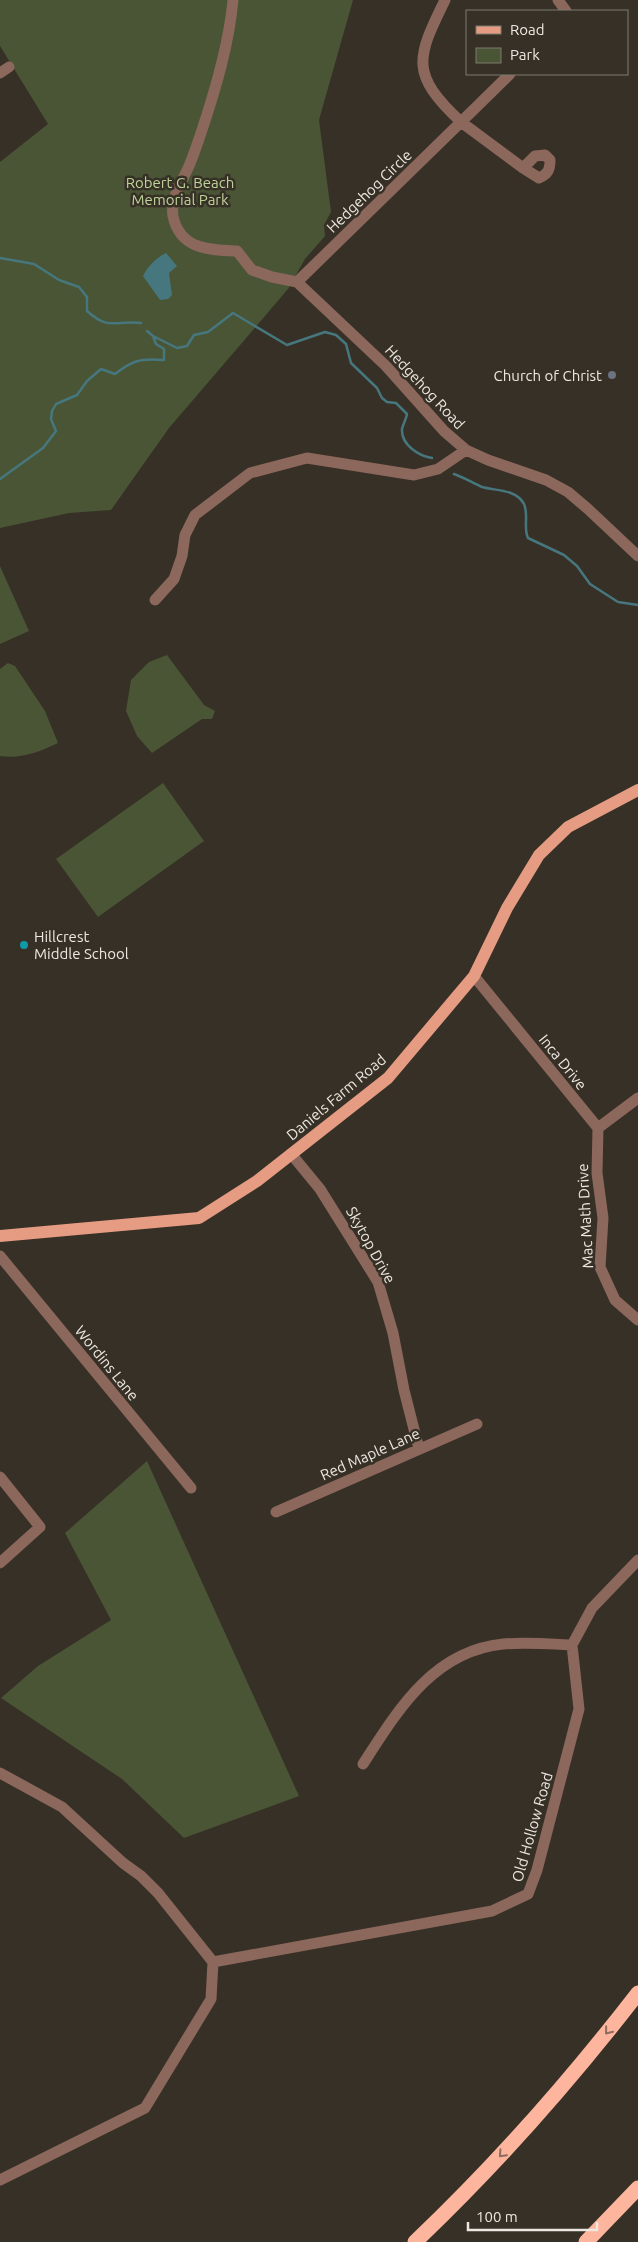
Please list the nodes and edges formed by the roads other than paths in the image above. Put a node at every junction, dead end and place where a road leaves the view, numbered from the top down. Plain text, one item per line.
1 (233, 0) edge
2 (445, 0) edge
3 (509, 75) edge
4 (461, 122) junction
5 (523, 168) dead end
6 (297, 282) junction
7 (466, 450) junction
8 (638, 556) edge
9 (155, 600) dead end
10 (638, 790) edge
11 (474, 976) junction
12 (638, 1098) edge
13 (598, 1128) junction
14 (292, 1155) junction
15 (0, 1236) edge
16 (0, 1256) edge
17 (638, 1320) edge
18 (477, 1424) dead end
19 (419, 1449) junction
20 (0, 1477) edge
21 (190, 1488) dead end
22 (276, 1512) dead end
23 (638, 1560) edge
24 (0, 1562) edge
25 (572, 1645) junction
26 (363, 1764) dead end
27 (0, 1773) edge
28 (213, 1962) junction
29 (638, 1993) edge
30 (0, 2180) edge
31 (638, 2188) edge
32 (415, 2242) edge
33 (586, 2242) edge

1 - 6 street
2 - 4 street
3 - 4 street, Hedgehog Circle
4 - 5 street
4 - 6 street, Hedgehog Circle
6 - 7 street, Hedgehog Road
7 - 8 street, Hedgehog Road
7 - 9 street
10 - 11 main road, Daniels Farm Road
11 - 13 street, Inca Drive
11 - 14 main road, Daniels Farm Road
12 - 13 street
13 - 17 street, Mac Math Drive
14 - 15 main road, Daniels Farm Road
14 - 19 street, Skytop Drive
16 - 21 street, Wordins Lane
18 - 19 street, Red Maple Lane
19 - 22 street, Red Maple Lane
20 - 24 street
23 - 25 street
25 - 26 street
25 - 28 street, Old Hollow Road
27 - 28 street
28 - 30 street
29 -> 32 highway
31 - 33 highway

